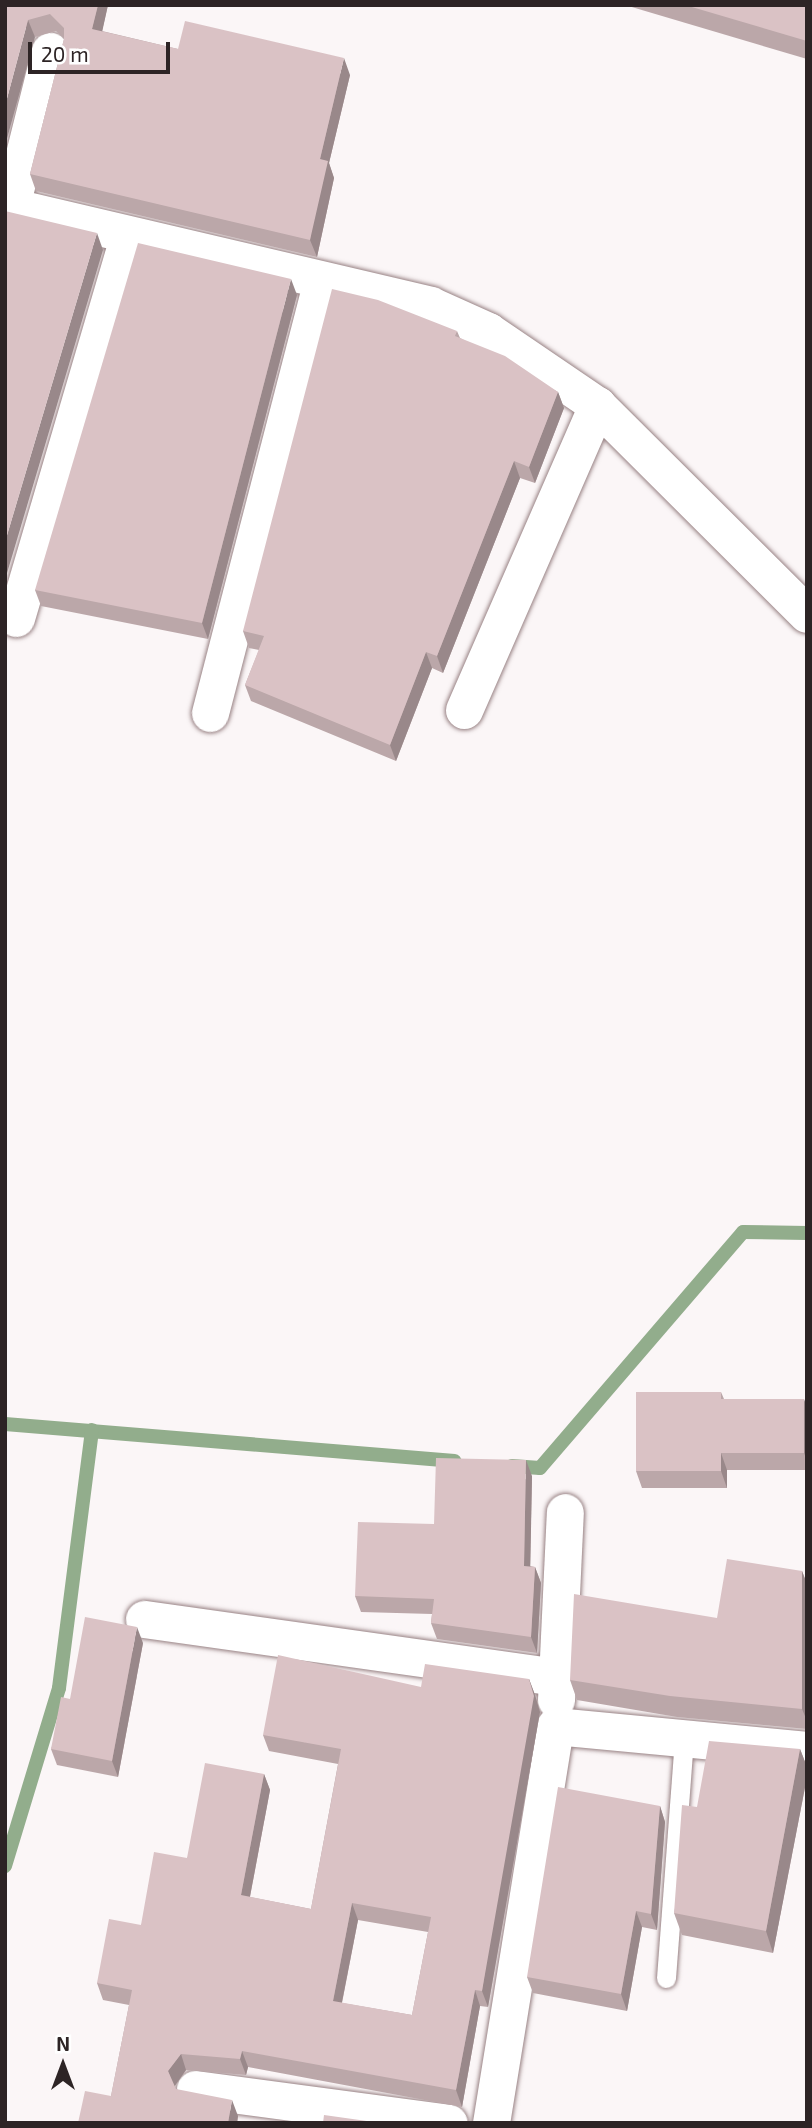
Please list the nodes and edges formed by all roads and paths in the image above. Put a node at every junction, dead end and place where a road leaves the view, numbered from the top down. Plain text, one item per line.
1 (51, 51) dead end
2 (8, 206) edge
3 (129, 234) junction
4 (322, 281) junction
5 (597, 405) junction
6 (807, 614) edge
7 (16, 618) dead end
8 (464, 710) dead end
9 (210, 713) dead end
10 (565, 1512) dead end
11 (144, 1619) dead end
12 (557, 1677) junction
13 (555, 1726) junction
14 (684, 1738) junction
15 (807, 1750) edge
16 (666, 1978) dead end
17 (195, 2089) dead end
18 (449, 2123) edge
19 (491, 2123) edge

1 - 2 street
2 - 3 street
3 - 4 street
3 - 7 street
4 - 5 street
4 - 9 street
5 - 6 street
5 - 8 street
10 - 12 street
11 - 12 street
12 - 13 street
13 - 14 street
13 - 19 street
14 - 15 street
14 - 16 lane
17 - 18 street

